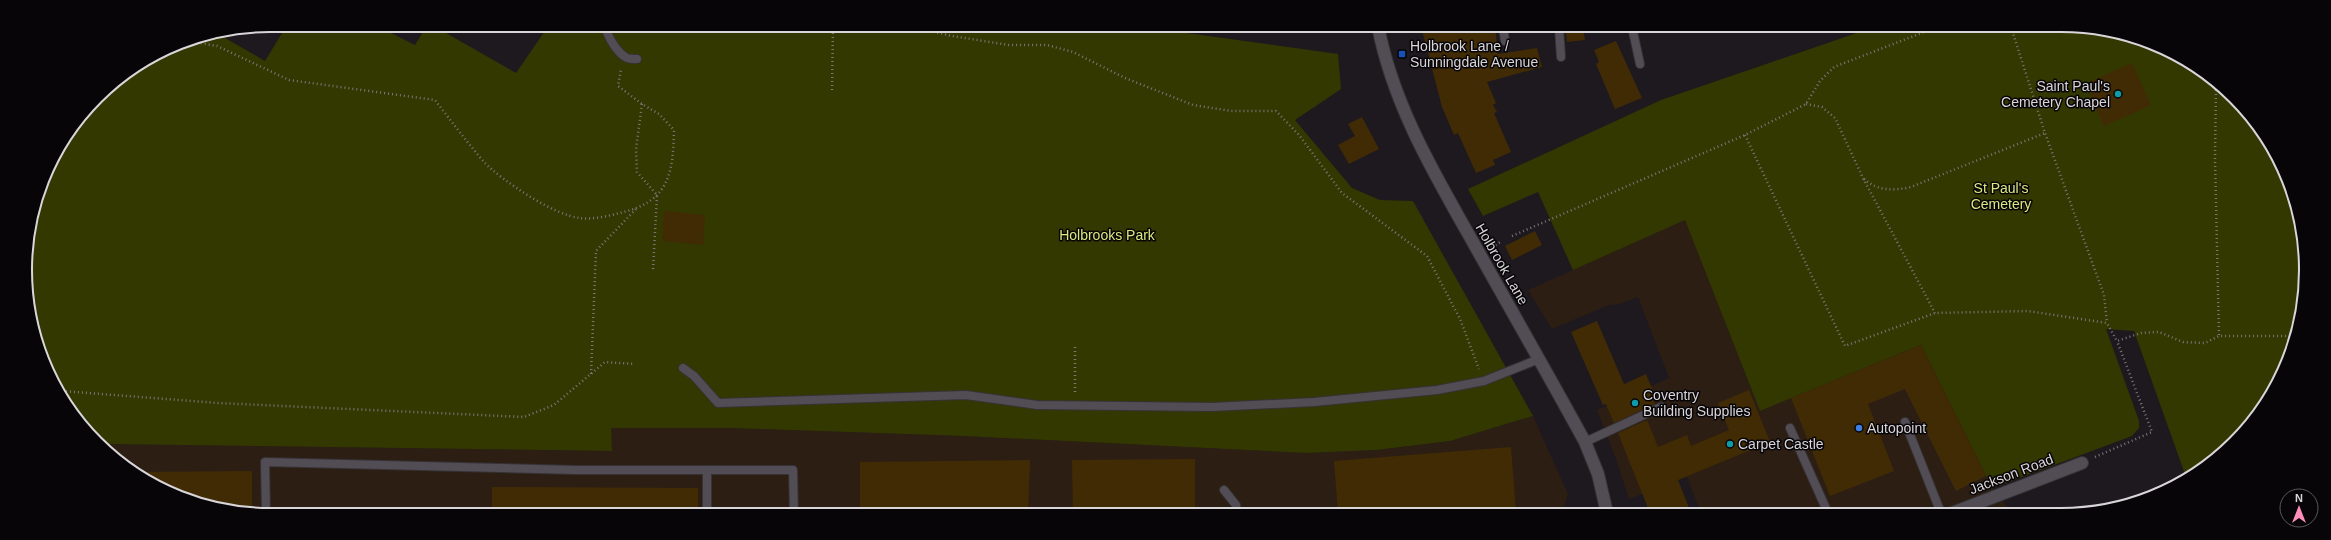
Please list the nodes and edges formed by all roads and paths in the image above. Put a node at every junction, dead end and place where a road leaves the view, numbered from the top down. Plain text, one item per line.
1 (606, 32) edge
2 (833, 32) edge
3 (935, 32) edge
4 (1379, 32) edge
5 (1504, 32) edge
6 (1559, 32) edge
7 (1633, 32) edge
8 (1924, 32) edge
9 (2013, 32) edge
10 (1505, 41) dead end
11 (199, 43) edge
12 (1562, 57) dead end
13 (627, 58) junction
14 (637, 59) dead end
15 (1640, 64) dead end
16 (2216, 89) edge
17 (832, 90) dead end
18 (642, 104) junction
19 (1806, 104) junction
20 (2046, 133) junction
21 (1745, 135) junction
22 (1863, 178) junction
23 (658, 195) junction
24 (638, 208) junction
25 (1512, 236) dead end
26 (653, 270) dead end
27 (1935, 313) junction
28 (2107, 323) junction
29 (2219, 336) junction
30 (2290, 336) edge
31 (2117, 341) junction
32 (1075, 346) dead end
33 (1539, 359) junction
34 (634, 364) dead end
35 (683, 368) dead end
36 (591, 374) junction
37 (1484, 381) junction
38 (65, 391) edge
39 (1074, 405) junction
40 (1661, 407) dead end
41 (1905, 422) dead end
42 (1790, 428) dead end
43 (1585, 442) junction
44 (2082, 463) joint
45 (707, 470) junction
46 (1224, 490) dead end
47 (266, 508) edge
48 (707, 508) edge
49 (794, 508) edge
50 (1236, 508) edge
51 (1606, 508) edge
52 (1826, 508) edge
53 (1939, 508) edge
54 (1965, 508) edge

1 - 13 lane
2 - 17 path
3 - 37 path
4 - 33 street, Holbrook Lane
5 - 10 lane
6 - 12 lane
7 - 15 lane
8 - 19 path
9 - 20 path
11 - 24 path
13 - 14 lane
13 - 18 path
16 - 29 path
18 - 23 path
18 - 23 path
19 - 21 path
19 - 22 path
20 - 22 path
20 - 28 path
21 - 25 path
21 - 27 path
22 - 27 path
23 - 24 path
23 - 26 path
24 - 36 path
27 - 28 path
28 - 31 path
29 - 30 path
29 - 31 path
31 - 44 path
32 - 39 path
33 - 37 lane
33 - 43 street, Holbrook Lane
34 - 36 path
35 - 39 lane
36 - 38 path
37 - 39 lane
40 - 43 lane
41 - 53 lane
42 - 52 lane
43 - 51 street, Holbrook Lane
44 - 54 street, Jackson Road
45 - 47 lane
45 - 48 lane
45 - 49 lane
46 - 50 lane

